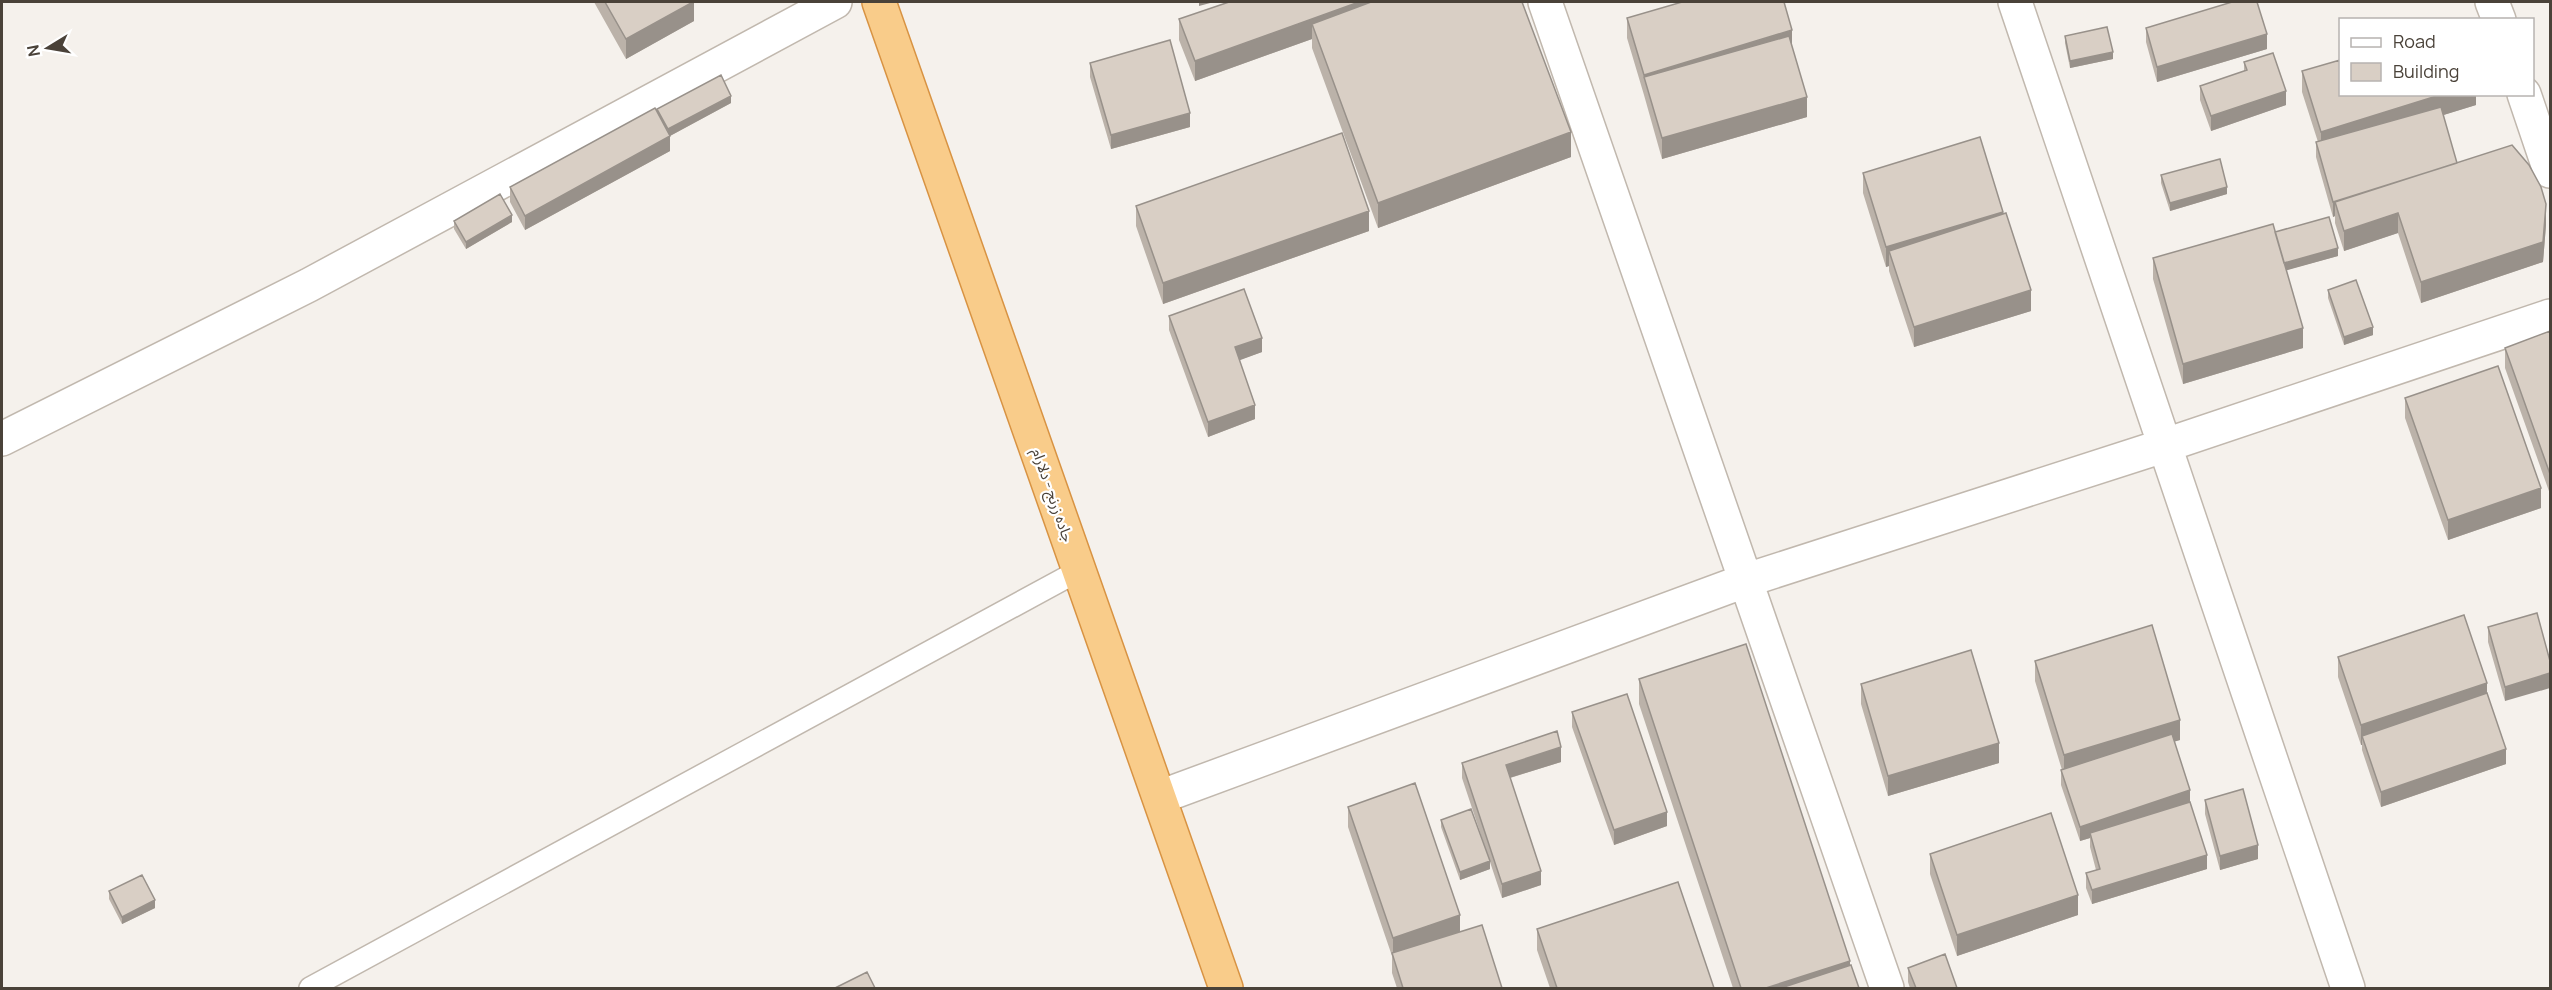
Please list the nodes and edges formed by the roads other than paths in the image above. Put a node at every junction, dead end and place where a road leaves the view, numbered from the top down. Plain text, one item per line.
1 (835, 2) edge
2 (879, 2) edge
3 (1545, 2) edge
4 (2015, 2) edge
5 (2492, 2) edge
6 (2498, 18) edge
7 (2525, 96) edge
8 (2550, 171) edge
9 (2550, 316) edge
10 (2, 439) edge
11 (2166, 445) junction
12 (1080, 570) junction
13 (1747, 580) junction
14 (1160, 797) junction
15 (310, 988) edge
16 (1226, 988) edge
17 (1887, 988) edge
18 (2348, 988) edge

1 - 10 street
2 - 12 highway, جاده زرنج - دلارام
3 - 13 street
4 - 11 street
5 - 6 street
7 - 8 street
9 - 11 street
11 - 13 street
11 - 18 street
12 - 14 highway, جاده زرنج - دلارام
12 - 15 lane
13 - 14 street
13 - 17 street
14 - 16 highway, جاده زرنج - دلارام

